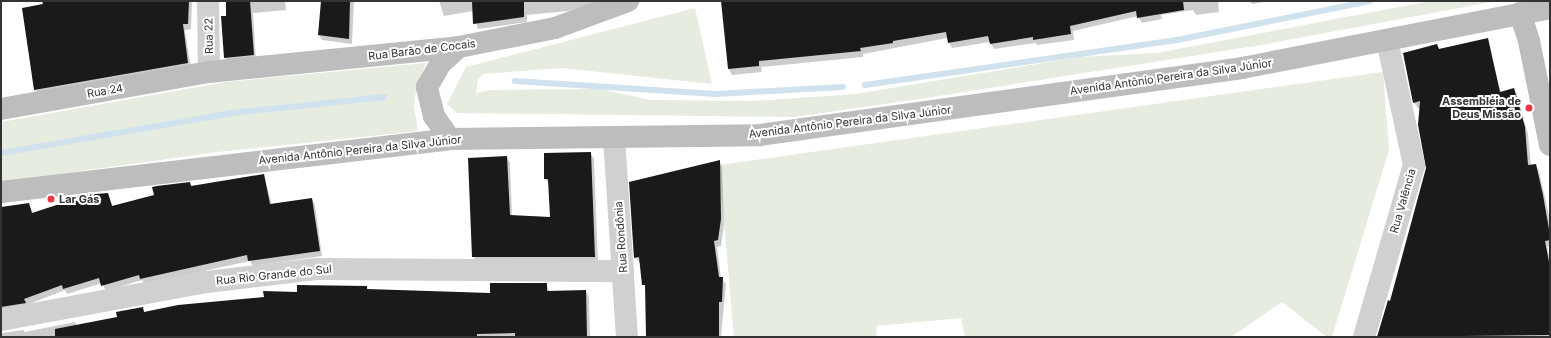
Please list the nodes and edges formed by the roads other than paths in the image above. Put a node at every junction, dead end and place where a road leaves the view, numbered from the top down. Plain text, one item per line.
1 (208, 1) edge
2 (628, 1) edge
3 (1550, 8) edge
4 (1520, 13) junction
5 (1387, 40) junction
6 (459, 47) junction
7 (209, 72) junction
8 (1546, 104) edge
9 (1, 109) edge
10 (614, 137) junction
11 (450, 139) junction
12 (1550, 145) edge
13 (1, 192) edge
14 (623, 271) junction
15 (1, 320) edge
16 (627, 337) edge
17 (1364, 337) edge

1 - 7 street, Rua 22
2 - 6 street, Rua Barão de Cocais
3 - 4 street, Avenida Antônio Pereira da Silva Júnior
4 - 5 street, Avenida Antônio Pereira da Silva Júnior
4 - 8 street
5 - 10 street, Avenida Antônio Pereira da Silva Júnior
5 - 17 street, Rua Valência
6 - 7 street, Rua Barão de Cocais
6 - 11 street
7 - 9 street, Rua 24
8 - 12 street
10 - 11 street, Avenida Antônio Pereira da Silva Júnior
10 - 14 street, Rua Rondônia
11 - 13 street, Avenida Antônio Pereira da Silva Júnior
14 - 15 street, Rua Rio Grande do Sul
14 - 16 street, Rua Rondônia

